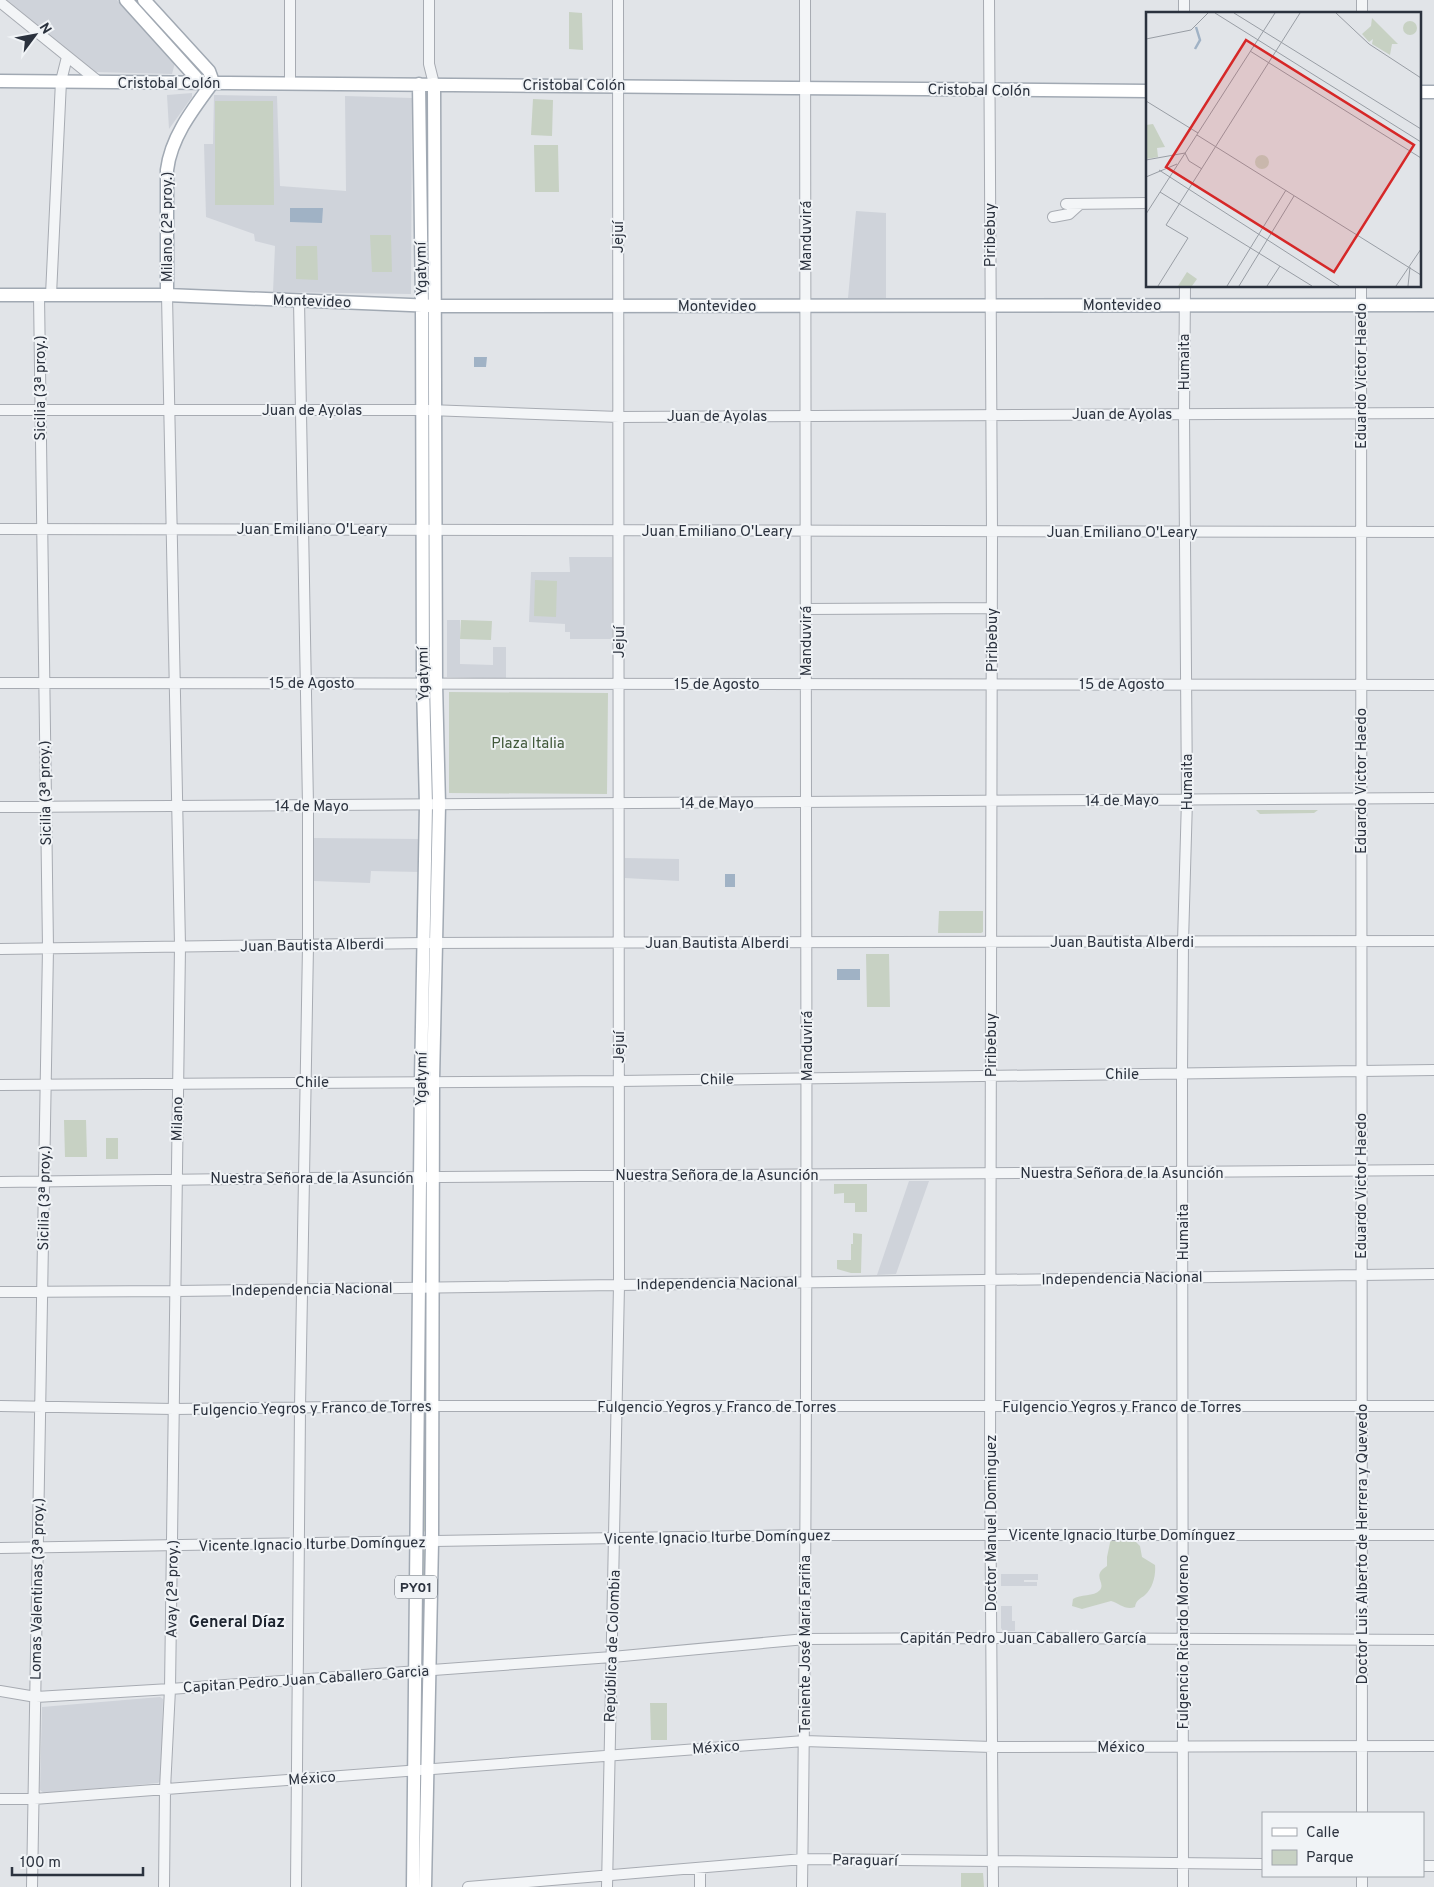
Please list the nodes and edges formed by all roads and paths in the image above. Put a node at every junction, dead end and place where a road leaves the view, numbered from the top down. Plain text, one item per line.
1 (126, 0) edge
2 (144, 0) edge
3 (290, 0) edge
4 (429, 0) edge
5 (618, 0) edge
6 (805, 0) edge
7 (989, 0) edge
8 (0, 2) edge
9 (67, 58) junction
10 (429, 64) junction
11 (0, 81) edge
12 (62, 81) junction
13 (99, 82) junction
14 (207, 82) junction
15 (290, 83) junction
16 (419, 84) junction
17 (434, 84) junction
18 (618, 85) junction
19 (805, 88) junction
20 (989, 90) junction
21 (1146, 92) edge
22 (1066, 204) dead end
23 (1080, 204) junction
24 (1146, 204) edge
25 (1053, 217) dead end
26 (1185, 288) edge
27 (1361, 288) edge
28 (0, 295) edge
29 (45, 295) junction
30 (168, 295) junction
31 (299, 300) junction
32 (1362, 304) junction
33 (990, 305) junction
34 (1185, 305) junction
35 (1434, 305) edge
36 (428, 306) junction
37 (618, 306) junction
38 (806, 306) junction
39 (0, 410) edge
40 (40, 410) junction
41 (170, 410) junction
42 (301, 410) junction
43 (428, 410) junction
44 (1434, 413) edge
45 (1184, 414) junction
46 (1362, 414) junction
47 (991, 415) junction
48 (806, 416) junction
49 (618, 417) junction
50 (0, 529) edge
51 (42, 529) junction
52 (172, 529) junction
53 (303, 529) junction
54 (429, 529) junction
55 (619, 530) junction
56 (806, 531) junction
57 (1362, 531) junction
58 (992, 532) junction
59 (1185, 532) junction
60 (1434, 532) edge
61 (992, 608) junction
62 (806, 609) junction
63 (0, 683) edge
64 (44, 683) junction
65 (175, 683) junction
66 (306, 683) junction
67 (429, 684) junction
68 (619, 684) junction
69 (806, 684) junction
70 (992, 684) junction
71 (1186, 684) junction
72 (1362, 685) junction
73 (1434, 685) edge
74 (1361, 797) junction
75 (1434, 798) edge
76 (1187, 799) junction
77 (991, 801) junction
78 (806, 802) junction
79 (619, 804) junction
80 (432, 805) junction
81 (177, 806) junction
82 (308, 806) junction
83 (0, 807) edge
84 (46, 807) junction
85 (1434, 941) edge
86 (1183, 942) junction
87 (1362, 942) junction
88 (430, 943) junction
89 (619, 943) junction
90 (806, 943) junction
91 (991, 943) junction
92 (180, 946) junction
93 (308, 946) junction
94 (0, 948) edge
95 (48, 948) junction
96 (1434, 1070) edge
97 (1361, 1071) junction
98 (1182, 1074) junction
99 (991, 1075) junction
100 (807, 1077) junction
101 (427, 1081) junction
102 (619, 1081) junction
103 (305, 1082) junction
104 (178, 1084) junction
105 (0, 1085) edge
106 (46, 1085) junction
107 (1434, 1170) edge
108 (1362, 1171) junction
109 (1182, 1172) junction
110 (990, 1174) junction
111 (807, 1175) junction
112 (619, 1176) junction
113 (434, 1177) junction
114 (304, 1178) junction
115 (420, 1178) junction
116 (176, 1179) junction
117 (44, 1181) junction
118 (0, 1182) edge
119 (1434, 1274) edge
120 (1361, 1275) junction
121 (1183, 1277) junction
122 (990, 1280) junction
123 (807, 1282) junction
124 (619, 1285) junction
125 (419, 1286) junction
126 (432, 1286) junction
127 (303, 1289) junction
128 (42, 1291) junction
129 (175, 1291) junction
130 (0, 1292) edge
131 (0, 1406) edge
132 (39, 1406) junction
133 (418, 1406) junction
134 (432, 1406) junction
135 (1362, 1406) junction
136 (1434, 1406) edge
137 (617, 1407) junction
138 (806, 1407) junction
139 (991, 1407) junction
140 (300, 1408) junction
141 (1183, 1408) junction
142 (174, 1409) junction
143 (805, 1535) junction
144 (992, 1535) junction
145 (1183, 1535) junction
146 (1362, 1535) junction
147 (1434, 1535) edge
148 (614, 1539) junction
149 (417, 1542) junction
150 (432, 1542) junction
151 (298, 1544) junction
152 (172, 1545) junction
153 (38, 1547) junction
154 (0, 1548) edge
155 (992, 1638) junction
156 (1183, 1638) junction
157 (806, 1639) junction
158 (1362, 1640) junction
159 (1434, 1640) edge
160 (612, 1657) junction
161 (430, 1670) junction
162 (416, 1672) junction
163 (297, 1680) junction
164 (170, 1689) junction
165 (0, 1691) edge
166 (36, 1697) junction
167 (804, 1741) junction
168 (1183, 1746) junction
169 (1362, 1746) junction
170 (1434, 1746) edge
171 (992, 1747) junction
172 (609, 1755) junction
173 (421, 1770) junction
174 (297, 1779) junction
175 (165, 1789) junction
176 (0, 1799) edge
177 (34, 1799) junction
178 (1362, 1812) edge
179 (803, 1859) junction
180 (993, 1861) junction
181 (1183, 1863) junction
182 (1262, 1864) edge
183 (700, 1868) junction
184 (607, 1876) junction
185 (32, 1887) edge
186 (164, 1887) edge
187 (296, 1887) edge
188 (412, 1887) edge
189 (425, 1887) edge
190 (468, 1887) edge
191 (607, 1887) edge
192 (700, 1887) edge
193 (802, 1887) edge
194 (993, 1887) edge
195 (1183, 1887) edge

1 - 14 main road
2 - 14 main road
3 - 15 street
4 - 10 street, Ygatymí
5 - 18 street, Jejuí
6 - 19 street, Manduvirá
7 - 20 street, Piribebuy
8 - 9 street
9 - 12 street, Sicilia (3ª proy.)
9 - 13 street
10 - 16 street, Ygatymí
10 - 17 street, Ygatymí
11 - 12 main road, Cristobal Colón
12 - 13 main road, Cristobal Colón
12 - 29 street, Sicilia (3ª proy.)
13 - 14 main road, Cristobal Colón
14 - 15 main road, Cristobal Colón
14 - 30 main road, Milano (2ª proy.)
15 - 16 main road, Cristobal Colón
16 - 17 main road, Cristobal Colón
16 - 36 main road, Ygatymí
17 - 18 main road, Cristobal Colón
17 - 36 main road, Ygatymí
18 - 19 main road, Cristobal Colón
18 - 37 street, Jejuí
19 - 20 main road, Cristobal Colón
19 - 38 street, Manduvirá
20 - 21 main road, Cristobal Colón
20 - 33 street, Piribebuy
22 - 23 street
23 - 24 street
23 - 25 street
26 - 34 street, Humaita
27 - 32 street, Eduardo Victor Haedo
28 - 29 main road, Montevideo
29 - 30 main road, Montevideo
29 - 40 street, Sicilia (3ª proy.)
30 - 31 main road, Montevideo
30 - 41 street, Milano
31 - 36 main road, Montevideo
31 - 42 street
32 - 34 main road, Montevideo
32 - 35 main road, Montevideo
32 - 46 street, Eduardo Victor Haedo
33 - 34 main road, Montevideo
33 - 38 main road, Montevideo
33 - 47 street, Piribebuy
34 - 45 street, Humaita
36 - 37 main road, Montevideo
36 - 43 main road, Ygatymí
37 - 38 main road, Montevideo
37 - 49 street, Jejuí
38 - 48 street, Manduvirá
39 - 40 street, Juan de Ayolas
40 - 41 street, Juan de Ayolas
40 - 51 street, Sicilia (3ª proy.)
41 - 42 street, Juan de Ayolas
41 - 52 street, Milano
42 - 43 street, Juan de Ayolas
42 - 53 street
43 - 49 street, Juan de Ayolas
43 - 54 main road, Ygatymí
44 - 46 street, Juan de Ayolas
45 - 46 street, Juan de Ayolas
45 - 47 street, Juan de Ayolas
45 - 59 street, Humaita
46 - 57 street, Eduardo Victor Haedo
47 - 48 street, Juan de Ayolas
47 - 58 street, Piribebuy
48 - 49 street, Juan de Ayolas
48 - 56 street, Manduvirá
49 - 55 street, Jejuí
50 - 51 street, Juan Emiliano O'Leary
51 - 52 street, Juan Emiliano O'Leary
51 - 64 street, Sicilia (3ª proy.)
52 - 53 street, Juan Emiliano O'Leary
52 - 65 street, Milano
53 - 54 street, Juan Emiliano O'Leary
53 - 66 street
54 - 55 street, Juan Emiliano O'Leary
54 - 67 main road, Ygatymí
55 - 56 street, Juan Emiliano O'Leary
55 - 68 street, Jejuí
56 - 58 street, Juan Emiliano O'Leary
56 - 62 street, Manduvirá
57 - 59 street, Juan Emiliano O'Leary
57 - 60 street, Juan Emiliano O'Leary
57 - 72 street, Eduardo Victor Haedo
58 - 59 street, Juan Emiliano O'Leary
58 - 61 street, Piribebuy
59 - 71 street, Humaita
61 - 62 street
61 - 70 street, Piribebuy
62 - 69 street, Manduvirá
63 - 64 street, 15 de Agosto
64 - 65 street, 15 de Agosto
64 - 84 street, Sicilia (3ª proy.)
65 - 66 street, 15 de Agosto
65 - 81 street, Milano
66 - 67 street, 15 de Agosto
66 - 82 street
67 - 68 street, 15 de Agosto
67 - 80 main road, Ygatymí
68 - 69 street, 15 de Agosto
68 - 79 street, Jejuí
69 - 70 street, 15 de Agosto
69 - 78 street, Manduvirá
70 - 71 street, 15 de Agosto
70 - 77 street, Piribebuy
71 - 72 street, 15 de Agosto
71 - 76 street, Humaita
72 - 73 street, 15 de Agosto
72 - 74 street, Eduardo Victor Haedo
74 - 75 street, 14 de Mayo
74 - 76 street, 14 de Mayo
74 - 87 street, Eduardo Victor Haedo
76 - 77 street, 14 de Mayo
76 - 86 street, Humaita
77 - 78 street, 14 de Mayo
77 - 91 street, Piribebuy
78 - 79 street, 14 de Mayo
78 - 90 street, Manduvirá
79 - 80 street, 14 de Mayo
79 - 89 street, Jejuí
80 - 82 street, 14 de Mayo
80 - 88 main road, Ygatymí
81 - 82 street, 14 de Mayo
81 - 84 street, 14 de Mayo
81 - 92 street, Milano
82 - 93 street
83 - 84 street, 14 de Mayo
84 - 95 street, Sicilia (3ª proy.)
85 - 87 street, Juan Bautista Alberdi
86 - 87 street, Juan Bautista Alberdi
86 - 91 street, Juan Bautista Alberdi
86 - 98 street, Humaita
87 - 97 street, Eduardo Victor Haedo
88 - 89 street, Juan Bautista Alberdi
88 - 93 street, Juan Bautista Alberdi
88 - 101 main road, Ygatymí
89 - 90 street, Juan Bautista Alberdi
89 - 102 street, Jejuí
90 - 91 street, Juan Bautista Alberdi
90 - 100 street, Manduvirá
91 - 99 street, Piribebuy
92 - 93 street, Juan Bautista Alberdi
92 - 95 street, Juan Bautista Alberdi
92 - 104 street, Milano
93 - 103 street
94 - 95 street, Juan Bautista Alberdi
95 - 106 street, Sicilia (3ª proy.)
96 - 97 street, Chile
97 - 98 street, Chile
97 - 108 street, Eduardo Victor Haedo
98 - 99 street, Chile
98 - 109 street, Humaita
99 - 100 street, Chile
99 - 110 street, Piribebuy
100 - 102 street, Chile
100 - 111 street, Manduvirá
101 - 102 street, Chile
101 - 103 street, Chile
101 - 113 main road, Ygatymí
101 - 115 main road, Ygatymí
102 - 112 street, Jejuí
103 - 104 street, Chile
103 - 114 street
104 - 106 street, Chile
104 - 116 street, Milano
105 - 106 street, Chile
106 - 117 street, Sicilia (3ª proy.)
107 - 108 street, Nuestra Señora de la Asunción
108 - 109 street, Nuestra Señora de la Asunción
108 - 120 street, Eduardo Victor Haedo
109 - 110 street, Nuestra Señora de la Asunción
109 - 121 street, Humaita
110 - 111 street, Nuestra Señora de la Asunción
110 - 122 street, Piribebuy
111 - 112 street, Nuestra Señora de la Asunción
111 - 123 street, Manduvirá
112 - 113 street, Nuestra Señora de la Asunción
112 - 124 street, Jejuí
113 - 115 street, Nuestra Señora de la Asunción
113 - 126 main road, Ygatymí
114 - 115 street, Nuestra Señora de la Asunción
114 - 116 street, Nuestra Señora de la Asunción
114 - 127 street
115 - 125 main road, Ygatymí / PY01
116 - 117 street, Nuestra Señora de la Asunción
116 - 129 street, Milano
117 - 118 street, Nuestra Señora de la Asunción
117 - 128 street, Sicilia (3ª proy.)
119 - 120 street, Independencia Nacional
120 - 121 street, Independencia Nacional
120 - 135 street, Doctor Luis Alberto de Herrera y Quevedo
121 - 122 street, Independencia Nacional
121 - 141 street, Fulgencio Ricardo Moreno
122 - 123 street, Independencia Nacional
122 - 139 street, Doctor Manuel Dominguez
123 - 124 street, Independencia Nacional
123 - 138 street, Teniente José María Fariña
124 - 126 street, Independencia Nacional
124 - 137 street, República de Colombia
125 - 126 street, Independencia Nacional
125 - 127 street, Independencia Nacional
125 - 133 main road, PY01
126 - 134 main road, PY01
127 - 129 street, Independencia Nacional
127 - 140 street
128 - 129 street, Independencia Nacional
128 - 130 street, Independencia Nacional
128 - 132 street, Lomas Valentinas (3ª proy.)
129 - 142 street, Avay (2ª proy.)
131 - 132 street, Fulgencio Yegros y Franco de Torres
132 - 142 street, Fulgencio Yegros y Franco de Torres
132 - 153 street, Lomas Valentinas (3ª proy.)
133 - 134 street, Fulgencio Yegros y Franco de Torres
133 - 140 street, Fulgencio Yegros y Franco de Torres
133 - 149 main road, PY01
134 - 137 street, Fulgencio Yegros y Franco de Torres
134 - 150 main road, PY01
135 - 136 street, Fulgencio Yegros y Franco de Torres
135 - 141 street, Fulgencio Yegros y Franco de Torres
135 - 146 street, Doctor Luis Alberto de Herrera y Quevedo
137 - 138 street, Fulgencio Yegros y Franco de Torres
137 - 148 street, República de Colombia
138 - 139 street, Fulgencio Yegros y Franco de Torres
138 - 143 street, Teniente José María Fariña
139 - 141 street, Fulgencio Yegros y Franco de Torres
139 - 144 street, Doctor Manuel Dominguez
140 - 142 street, Fulgencio Yegros y Franco de Torres
140 - 151 street
141 - 145 street, Fulgencio Ricardo Moreno
142 - 152 street, Avay (2ª proy.)
143 - 144 street, Vicente Ignacio Iturbe Domínguez
143 - 148 street, Vicente Ignacio Iturbe Domínguez
143 - 157 street, Teniente José María Fariña
144 - 145 street, Vicente Ignacio Iturbe Domínguez
144 - 155 street, Doctor Manuel Dominguez
145 - 146 street, Vicente Ignacio Iturbe Domínguez
145 - 156 street, Fulgencio Ricardo Moreno
146 - 147 street, Vicente Ignacio Iturbe Domínguez
146 - 158 street, Doctor Luis Alberto de Herrera y Quevedo
148 - 150 street, Vicente Ignacio Iturbe Domínguez
148 - 160 street, República de Colombia
149 - 150 street, Vicente Ignacio Iturbe Domínguez
149 - 151 street, Vicente Ignacio Iturbe Domínguez
149 - 162 main road, PY01
150 - 161 main road, PY01
151 - 152 street, Vicente Ignacio Iturbe Domínguez
151 - 163 street
152 - 153 street, Vicente Ignacio Iturbe Domínguez
152 - 164 street, Avay (2ª proy.)
153 - 154 street, Vicente Ignacio Iturbe Domínguez
153 - 166 street, Lomas Valentinas (3ª proy.)
155 - 156 street, Capitán Pedro Juan Caballero García
155 - 157 street, Capitán Pedro Juan Caballero García
155 - 171 street, Doctor Manuel Dominguez
156 - 158 street, Capitán Pedro Juan Caballero García
156 - 168 street, Fulgencio Ricardo Moreno
157 - 160 street, Capitán Pedro Juan Caballero García
157 - 167 street, Teniente José María Fariña
158 - 159 street, Capitán Pedro Juan Caballero García
158 - 169 street, Doctor Luis Alberto de Herrera y Quevedo
160 - 161 street, Capitan Pedro Juan Caballero Garcia
160 - 172 street, República de Colombia
161 - 162 street, Capitan Pedro Juan Caballero Garcia
161 - 173 main road, PY01
162 - 163 street, Capitan Pedro Juan Caballero Garcia
162 - 173 main road, PY01
163 - 164 street, Capitan Pedro Juan Caballero Garcia
163 - 174 street
164 - 166 street, Capitan Pedro Juan Caballero Garcia
164 - 175 street, Avay (2ª proy.)
165 - 166 street, Capitan Pedro Juan Caballero Garcia
166 - 177 street, Lomas Valentinas (3ª proy.)
167 - 171 street, México
167 - 172 street, México
167 - 179 street, Teniente José María Fariña
168 - 169 street, México
168 - 171 street, México
168 - 181 street, Fulgencio Ricardo Moreno
169 - 170 street, México
169 - 178 street, Doctor Luis Alberto de Herrera y Quevedo
171 - 180 street, Doctor Manuel Dominguez
172 - 173 street, México
172 - 184 street, República de Colombia
173 - 174 street, México
173 - 188 main road, PY01
173 - 189 main road, PY01
174 - 175 street, México
174 - 187 street
175 - 177 street, México
175 - 186 street, Avay (2ª proy.)
176 - 177 street, México
177 - 185 street, Lomas Valentinas (3ª proy.)
179 - 180 street, Paraguarí
179 - 183 street, Paraguarí
179 - 193 street, Teniente José María Fariña
180 - 181 street, Paraguarí
180 - 194 street, Doctor Manuel Dominguez
181 - 182 street, Paraguarí
181 - 195 street, Fulgencio Ricardo Moreno
183 - 184 street, Paraguarí
183 - 192 street
184 - 190 street, Paraguarí
184 - 191 street, República de Colombia

